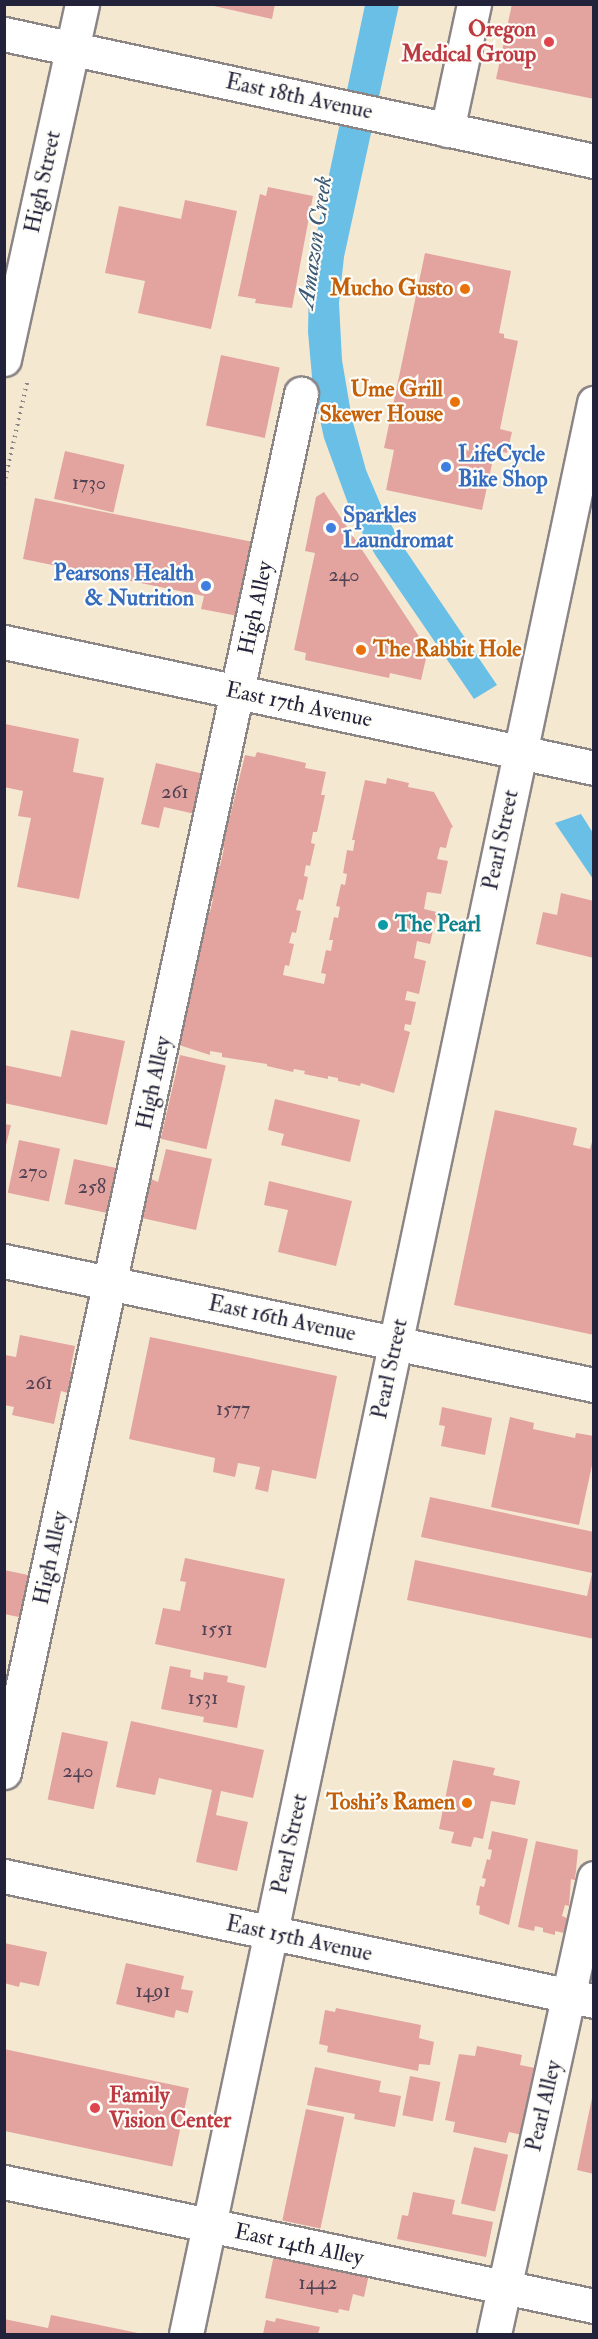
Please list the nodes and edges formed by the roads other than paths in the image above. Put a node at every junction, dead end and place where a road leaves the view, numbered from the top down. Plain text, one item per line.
1 (81, 4) edge
2 (474, 4) edge
3 (4, 34) edge
4 (72, 48) junction
5 (447, 130) junction
6 (594, 161) edge
7 (4, 359) edge
8 (301, 394) dead end
9 (594, 403) edge
10 (4, 642) edge
11 (238, 693) junction
12 (519, 752) junction
13 (594, 768) edge
14 (4, 1261) edge
15 (112, 1284) junction
16 (395, 1342) junction
17 (594, 1385) edge
18 (4, 1772) edge
19 (4, 1876) edge
20 (594, 1878) edge
21 (271, 1933) junction
22 (581, 1998) edge
23 (4, 2182) edge
24 (210, 2226) junction
25 (504, 2288) junction
26 (594, 2306) edge
27 (186, 2334) edge
28 (494, 2334) edge

1 - 4 main road, High Street
2 - 5 main road
3 - 4 main road, East 18th Avenue
4 - 5 main road, East 18th Avenue
4 - 7 main road, High Street
5 - 6 main road, East 18th Avenue
8 - 11 main road, High Alley
9 - 12 main road, Pearl Street
10 - 11 main road, East 17th Avenue
11 - 12 main road, East 17th Avenue
11 - 15 main road, High Alley
12 - 13 main road, East 17th Avenue
12 - 16 main road, Pearl Street
14 - 15 main road, East 16th Avenue
15 - 16 main road, East 16th Avenue
15 - 18 main road, High Alley
16 - 17 main road, East 16th Avenue
16 - 21 main road, Pearl Street
19 - 21 main road, East 15th Avenue
20 - 22 main road, Pearl Alley
21 - 22 main road, East 15th Avenue
21 - 24 main road, Pearl Street
22 - 25 main road, Pearl Alley
23 - 24 main road, East 14th Alley
24 - 25 main road, East 14th Alley
24 - 27 main road, Pearl Street
25 - 26 main road, East 14th Alley
25 - 28 main road, Pearl Alley

